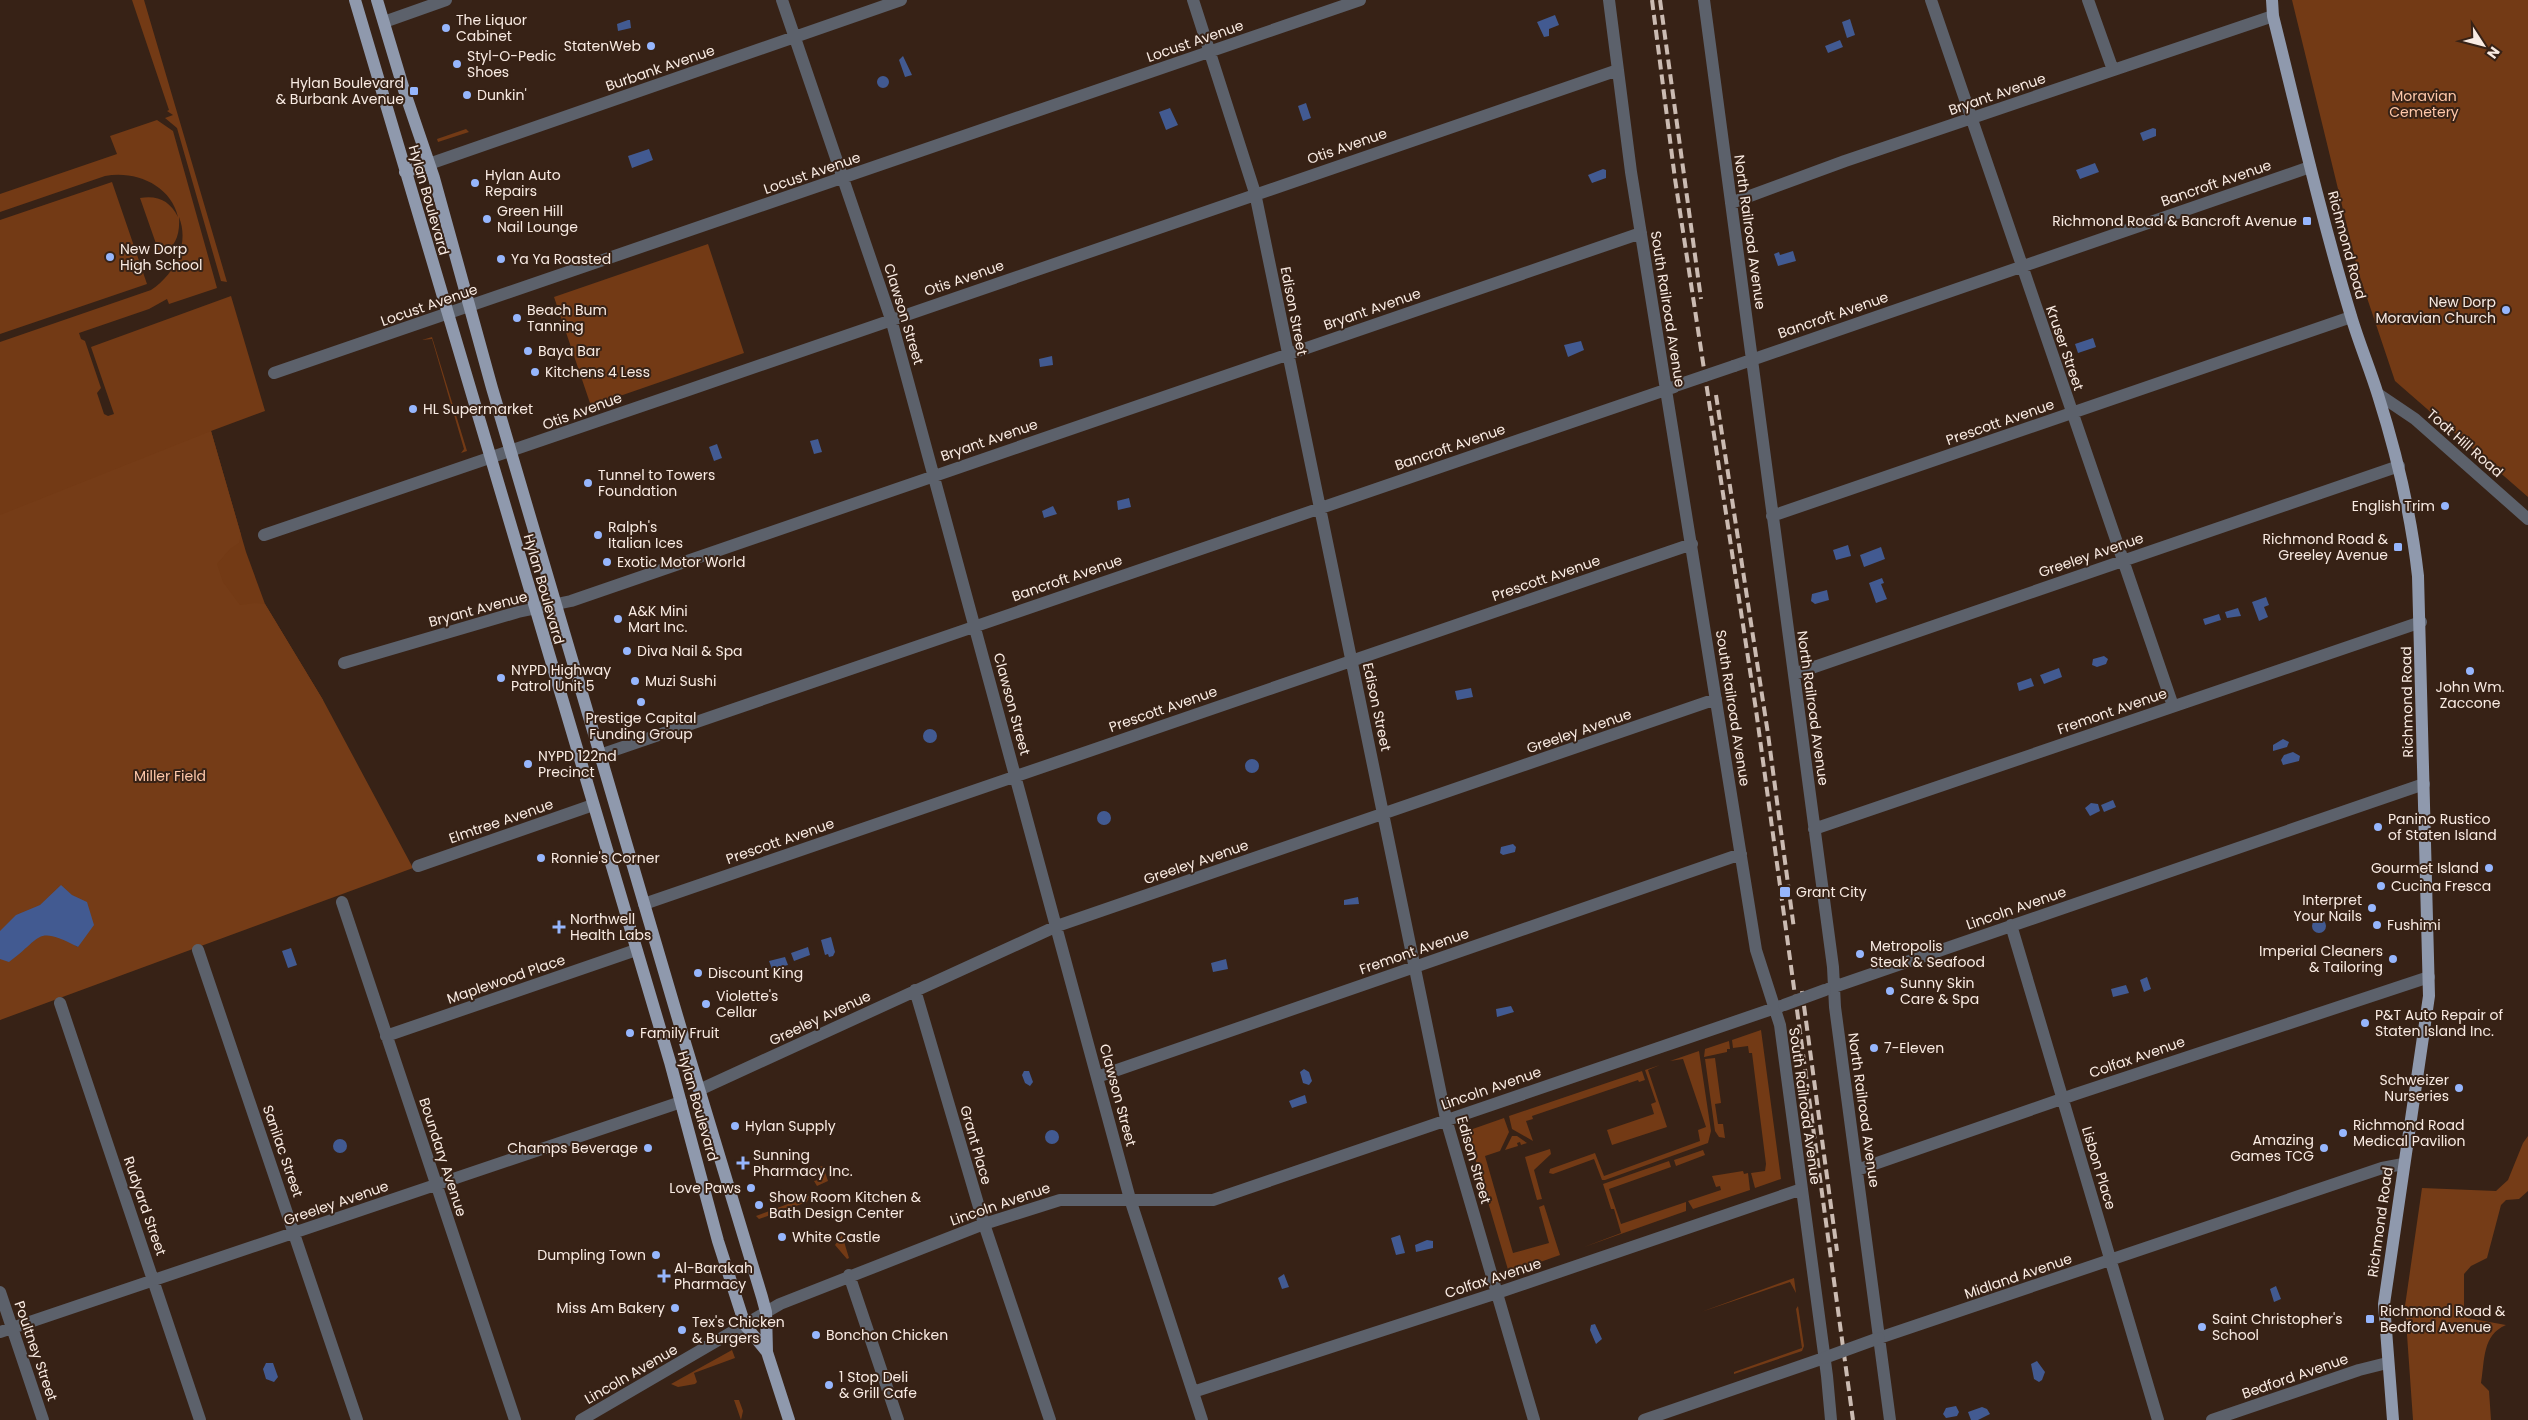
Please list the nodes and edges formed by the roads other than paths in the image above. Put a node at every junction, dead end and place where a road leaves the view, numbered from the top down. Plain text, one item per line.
1 (355, 0) edge
2 (377, 0) edge
3 (446, 0) edge
4 (782, 0) edge
5 (901, 0) edge
6 (1193, 0) edge
7 (1360, 0) edge
8 (1610, 0) edge
9 (1704, 0) edge
10 (1931, 0) edge
11 (2088, 0) edge
12 (2272, 0) edge
13 (2273, 16) junction
14 (384, 22) junction
15 (795, 37) junction
16 (1210, 51) junction
17 (1618, 70) junction
18 (2113, 70) junction
19 (1971, 118) junction
20 (429, 164) junction
21 (2310, 167) junction
22 (405, 172) junction
23 (843, 178) junction
24 (1255, 193) junction
25 (1731, 203) junction
26 (1641, 234) junction
27 (2021, 265) junction
28 (470, 307) junction
29 (447, 315) junction
30 (2351, 317) junction
31 (891, 319) junction
32 (1288, 354) junction
33 (1752, 359) junction
34 (274, 374) dead end
35 (1672, 387) junction
36 (2378, 394) junction
37 (2072, 413) junction
38 (511, 452) junction
39 (490, 460) junction
40 (2399, 466) junction
41 (935, 475) junction
42 (1320, 507) junction
43 (1772, 516) junction
44 (2528, 519) edge
45 (264, 535) dead end
46 (1692, 544) junction
47 (2123, 560) junction
48 (556, 606) junction
49 (534, 609) junction
50 (2421, 622) junction
51 (976, 625) junction
52 (1352, 660) junction
53 (344, 663) dead end
54 (1794, 674) junction
55 (581, 692) junction
56 (561, 699) junction
57 (1716, 699) junction
58 (2173, 706) junction
59 (600, 755) junction
60 (1016, 776) junction
61 (2424, 784) junction
62 (593, 805) junction
63 (1384, 813) junction
64 (1814, 829) junction
65 (1741, 854) junction
66 (418, 866) dead end
67 (342, 902) dead end
68 (644, 904) junction
69 (2011, 925) junction
70 (1057, 926) junction
71 (198, 950) dead end
72 (636, 950) junction
73 (1416, 966) junction
74 (2429, 977) junction
75 (1830, 988) junction
76 (915, 990) junction
77 (60, 1003) dead end
78 (1779, 1006) junction
79 (386, 1036) junction
80 (1097, 1077) junction
81 (699, 1090) junction
82 (2062, 1098) junction
83 (682, 1102) junction
84 (1446, 1119) junction
85 (2403, 1164) junction
86 (1857, 1170) junction
87 (436, 1186) junction
88 (1802, 1189) junction
89 (1130, 1199) junction
90 (984, 1224) junction
91 (295, 1233) junction
92 (2111, 1260) junction
93 (850, 1275) junction
94 (154, 1280) junction
95 (0, 1292) edge
96 (1497, 1293) junction
97 (766, 1312) junction
98 (745, 1325) junction
99 (6, 1330) edge
100 (1879, 1338) junction
101 (767, 1352) junction
102 (1824, 1358) junction
103 (2387, 1363) junction
104 (1193, 1392) junction
105 (43, 1420) edge
106 (200, 1420) edge
107 (357, 1420) edge
108 (515, 1420) edge
109 (581, 1420) edge
110 (788, 1420) edge
111 (898, 1420) edge
112 (1050, 1420) edge
113 (1202, 1420) edge
114 (1534, 1420) edge
115 (1644, 1420) edge
116 (1830, 1420) edge
117 (1890, 1420) edge
118 (2158, 1420) edge
119 (2212, 1420) edge
120 (2393, 1420) edge

1 - 22 main road, Hylan Boulevard
2 - 14 main road, Hylan Boulevard
3 - 14 street
4 - 15 street, Clawson Street
5 - 15 street, Burbank Avenue
6 - 16 street, Edison Street
7 - 16 street, Locust Avenue
8 - 17 street, South Railroad Avenue
9 - 25 street, North Railroad Avenue
10 - 19 street, Kruser Street
11 - 18 street
12 - 13 main road, Richmond Road
13 - 18 street, Bryant Avenue
13 - 21 main road, Richmond Road
14 - 20 main road, Hylan Boulevard
15 - 20 street, Burbank Avenue
15 - 23 street, Clawson Street
16 - 23 street, Locust Avenue
16 - 24 street, Edison Street
17 - 24 street, Otis Avenue
17 - 26 street, South Railroad Avenue
18 - 19 street, Bryant Avenue
19 - 25 street, Bryant Avenue
19 - 27 street, Kruser Street
20 - 22 main road
20 - 28 main road, Hylan Boulevard
21 - 27 street, Bancroft Avenue
21 - 30 main road, Richmond Road
22 - 29 main road, Hylan Boulevard
23 - 28 street, Locust Avenue
23 - 31 street, Clawson Street
24 - 31 street, Otis Avenue
24 - 32 street, Edison Street
25 - 33 street, North Railroad Avenue
26 - 32 street, Bryant Avenue
26 - 35 street, South Railroad Avenue
27 - 33 street, Bancroft Avenue
27 - 37 street, Kruser Street
28 - 29 street, Locust Avenue
28 - 38 main road, Hylan Boulevard
29 - 34 street, Locust Avenue
29 - 39 main road, Hylan Boulevard
30 - 36 main road, Richmond Road
30 - 37 street, Prescott Avenue
31 - 38 street, Otis Avenue
31 - 41 street, Clawson Street
32 - 41 street, Bryant Avenue
32 - 42 street, Edison Street
33 - 35 street, Bancroft Avenue, bridge
33 - 43 street, North Railroad Avenue
35 - 42 street, Bancroft Avenue
35 - 46 street, South Railroad Avenue
36 - 40 main road, Richmond Road
36 - 44 street, Todt Hill Road
37 - 43 street, Prescott Avenue
37 - 47 street, Kruser Street
38 - 39 street, Otis Avenue
38 - 48 main road, Hylan Boulevard
39 - 45 street, Otis Avenue
39 - 49 main road, Hylan Boulevard
40 - 47 street, Greeley Avenue
40 - 50 main road, Richmond Road
41 - 48 street, Bryant Avenue
41 - 51 street, Clawson Street
42 - 51 street, Bancroft Avenue
42 - 52 street, Edison Street
43 - 54 street, North Railroad Avenue
46 - 52 street, Prescott Avenue
46 - 57 street, South Railroad Avenue
47 - 54 street, Greeley Avenue
47 - 58 street, Kruser Street
48 - 49 street, Bryant Avenue
48 - 55 main road, Hylan Boulevard
49 - 53 street, Bryant Avenue
49 - 56 main road, Hylan Boulevard
50 - 58 street, Fremont Avenue
50 - 61 main road, Richmond Road
51 - 59 street, Bancroft Avenue
51 - 60 street, Clawson Street
52 - 60 street, Prescott Avenue
52 - 63 street, Edison Street
54 - 64 street, North Railroad Avenue
55 - 56 main road
55 - 59 main road, Hylan Boulevard
56 - 62 main road, Hylan Boulevard
57 - 63 street, Greeley Avenue
57 - 65 street, South Railroad Avenue
58 - 64 street, Fremont Avenue
59 - 68 main road, Hylan Boulevard
60 - 68 street, Prescott Avenue
60 - 70 street, Clawson Street
61 - 69 street, Lincoln Avenue
61 - 74 main road, Richmond Road
62 - 66 street, Elmtree Avenue
62 - 72 main road, Hylan Boulevard
63 - 70 street, Greeley Avenue
63 - 73 street, Edison Street
64 - 75 street, North Railroad Avenue
65 - 73 street, Fremont Avenue
65 - 78 street, South Railroad Avenue
67 - 79 street, Boundary Avenue
68 - 81 main road, Hylan Boulevard
69 - 75 street, Lincoln Avenue
69 - 82 street, Lisbon Place
70 - 76 street, Greeley Avenue
70 - 80 street, Clawson Street
71 - 91 street, Sanilac Street
72 - 79 street, Maplewood Place
72 - 83 main road, Hylan Boulevard
73 - 80 street, Fremont Avenue
73 - 84 street, Edison Street
74 - 82 street, Colfax Avenue
74 - 85 main road, Richmond Road
75 - 78 street, Lincoln Avenue, bridge
75 - 86 street, North Railroad Avenue
76 - 81 street, Greeley Avenue
76 - 90 street, Grant Place
77 - 94 street, Rudyard Street
78 - 84 street, Lincoln Avenue
78 - 88 street, South Railroad Avenue
79 - 87 street, Boundary Avenue
80 - 89 street, Clawson Street
81 - 97 main road, Hylan Boulevard
82 - 86 street, Colfax Avenue
82 - 92 street, Lisbon Place
83 - 87 street, Greeley Avenue
83 - 98 main road, Hylan Boulevard
84 - 89 street, Lincoln Avenue
84 - 96 street, Edison Street
85 - 92 street, Midland Avenue
85 - 103 main road, Richmond Road
86 - 100 street, North Railroad Avenue
87 - 91 street, Greeley Avenue
87 - 108 street, Boundary Avenue
88 - 96 street, Colfax Avenue
88 - 102 street, South Railroad Avenue
89 - 90 street, Lincoln Avenue
89 - 104 street, Clawson Street
90 - 93 street, Lincoln Avenue
90 - 112 street, Grant Place
91 - 94 street, Greeley Avenue
91 - 107 street, Sanilac Street
92 - 100 street, Midland Avenue
92 - 118 street, Lisbon Place
93 - 97 street, Lincoln Avenue
93 - 111 street
94 - 99 street, Greeley Avenue
94 - 106 street, Rudyard Street
95 - 99 street, Poultney Street
96 - 104 street, Colfax Avenue
96 - 114 street, Edison Street
97 - 98 street, Lincoln Avenue
97 - 101 main road, Hylan Boulevard
98 - 101 main road, Hylan Boulevard
98 - 109 street, Lincoln Avenue
99 - 105 street, Poultney Street
100 - 102 street, Midland Avenue, bridge
100 - 117 street, North Railroad Avenue
101 - 110 main road, Hylan Boulevard
102 - 115 street, Midland Avenue
102 - 116 street, South Railroad Avenue
103 - 119 street, Bedford Avenue
103 - 120 main road, Richmond Road
104 - 113 street, Clawson Street

